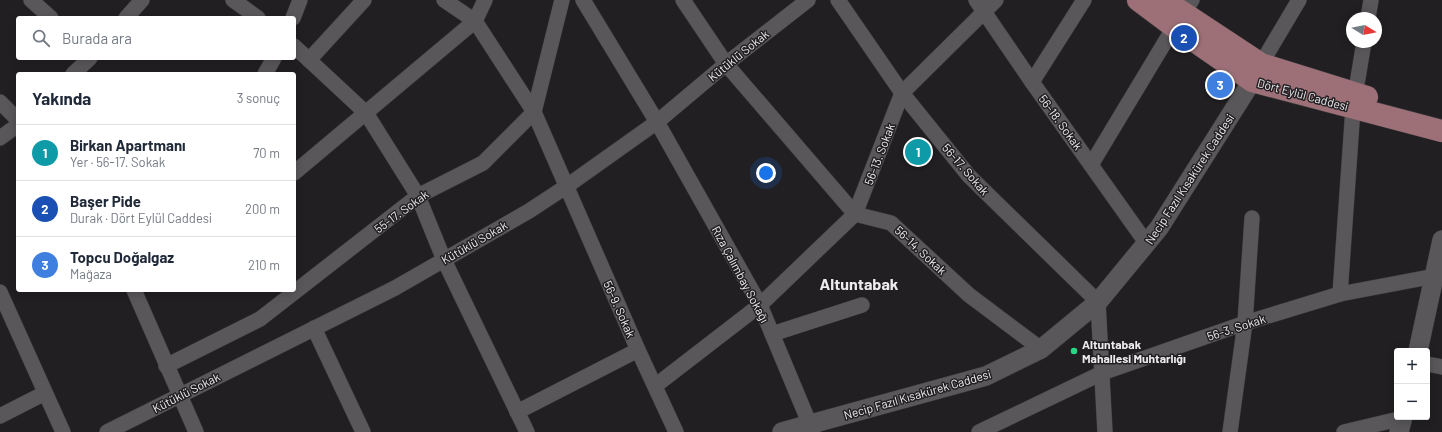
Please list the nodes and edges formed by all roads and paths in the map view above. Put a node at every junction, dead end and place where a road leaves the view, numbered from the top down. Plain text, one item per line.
1 (31, 0) edge
2 (142, 0) edge
3 (233, 0) edge
4 (300, 0) edge
5 (364, 0) edge
6 (444, 0) edge
7 (485, 0) edge
8 (562, 0) edge
9 (583, 0) edge
10 (683, 0) edge
11 (808, 0) edge
12 (838, 0) edge
13 (976, 0) edge
14 (996, 0) edge
15 (1084, 0) edge
16 (1138, 0) edge
17 (1164, 0) edge
18 (1299, 0) edge
19 (1371, 0) edge
20 (1369, 12) edge
21 (984, 13) junction
22 (1183, 14) edge
23 (49, 16) edge
24 (128, 16) edge
25 (255, 16) edge
26 (294, 16) edge
27 (475, 20) junction
28 (296, 48) edge
29 (1363, 48) edge
30 (88, 60) edge
31 (273, 60) edge
32 (308, 60) junction
33 (726, 64) junction
34 (75, 72) edge
35 (266, 72) edge
36 (1257, 72) junction
37 (1032, 82) junction
38 (902, 93) junction
39 (1354, 101) junction
40 (0, 102) edge
41 (534, 112) junction
42 (366, 113) junction
43 (1442, 116) edge
44 (16, 118) edge
45 (657, 122) junction
46 (16, 126) edge
47 (1442, 131) edge
48 (0, 138) edge
49 (1091, 164) junction
50 (296, 171) edge
51 (567, 186) junction
52 (418, 196) junction
53 (855, 214) junction
54 (1252, 218) dead end
55 (1147, 244) junction
56 (1441, 249) edge
57 (444, 260) junction
58 (1435, 276) junction
59 (296, 291) edge
60 (0, 292) edge
61 (139, 292) edge
62 (295, 292) edge
63 (1340, 294) junction
64 (1098, 302) junction
65 (862, 304) dead end
66 (760, 305) junction
67 (1245, 323) junction
68 (314, 328) junction
69 (772, 334) junction
70 (1419, 348) edge
71 (1041, 349) junction
72 (638, 350) junction
73 (1430, 365) edge
74 (166, 366) junction
75 (1442, 367) edge
76 (1102, 373) junction
77 (655, 386) junction
78 (45, 393) junction
79 (179, 395) junction
80 (517, 412) junction
81 (0, 416) edge
82 (1402, 422) edge
83 (811, 428) edge
84 (63, 432) edge
85 (107, 432) edge
86 (196, 432) edge
87 (363, 432) edge
88 (527, 432) edge
89 (676, 432) edge
90 (782, 432) edge
91 (979, 432) edge
92 (1105, 432) edge
93 (1230, 432) edge
94 (1344, 432) edge

1 - 23 street
2 - 24 street
3 - 25 street
4 - 26 street
5 - 32 street
6 - 27 street
7 - 27 street
8 - 41 street
9 - 45 street, Rıza Çalımbay Sokağı
10 - 33 street
11 - 33 street, Kütüklü Sokak
12 - 38 street, 56-17. Sokak
13 - 21 street, 56-18. Sokak
14 - 21 street, 56-13. Sokak
15 - 37 street
16 - 22 main road, Dört Eylül Caddesi
17 - 22 main road, Dört Eylül Caddesi
18 - 36 street
19 - 20 street
21 - 37 street, 56-18. Sokak
21 - 38 street, 56-13. Sokak
22 - 36 main road, Dört Eylül Caddesi
22 - 49 street
27 - 41 street, 56-9. Sokak
27 - 42 street
28 - 32 street
29 - 39 street
30 - 34 street
31 - 35 street
32 - 42 street
33 - 45 street, Kütüklü Sokak
33 - 53 street
36 - 39 main road, Dört Eylül Caddesi
36 - 55 street, Necip Fazıl Kısakürek Caddesi
37 - 49 street, 56-18. Sokak
38 - 53 street, 56-13. Sokak
38 - 64 street, 56-17. Sokak
39 - 43 main road, Dört Eylül Caddesi
39 - 47 main road, Dört Eylül Caddesi
39 - 63 street
40 - 44 street
41 - 51 street, 56-9. Sokak
41 - 52 street, 55-17. Sokak
42 - 50 street
42 - 52 street
45 - 51 street, Kütüklü Sokak
45 - 66 street, Rıza Çalımbay Sokağı
46 - 48 street
49 - 55 street, 56-18. Sokak
51 - 57 street, Kütüklü Sokak
51 - 72 street, 56-9. Sokak
52 - 57 street
52 - 59 street, 55-17. Sokak
53 - 66 street, 56-13. Sokak
53 - 71 street, 56-14. Sokak
54 - 67 street
55 - 64 street, Necip Fazıl Kısakürek Caddesi
56 - 58 street
57 - 68 street, Kütüklü Sokak
57 - 80 street
58 - 63 street, 56-3. Sokak
58 - 70 street
60 - 78 street
61 - 74 street
62 - 74 street, 55-17. Sokak
63 - 67 street, 56-3. Sokak
64 - 71 street, Necip Fazıl Kısakürek Caddesi
64 - 76 street
65 - 69 street
66 - 69 street, Rıza Çalımbay Sokağı
66 - 77 street, 56-13. Sokak
67 - 76 street, 56-3. Sokak
67 - 93 street
68 - 79 street, Kütüklü Sokak
68 - 87 street
69 - 83 street, Rıza Çalımbay Sokağı
71 - 83 street, Necip Fazıl Kısakürek Caddesi
72 - 77 street, 56-9. Sokak
72 - 80 street
73 - 75 street
74 - 79 street
76 - 91 street, 56-3. Sokak
76 - 92 street
77 - 89 street, 56-9. Sokak
78 - 81 street
78 - 84 street
79 - 85 street, Kütüklü Sokak
79 - 86 street
80 - 88 street
82 - 94 street
83 - 90 street, Necip Fazıl Kısakürek Caddesi

